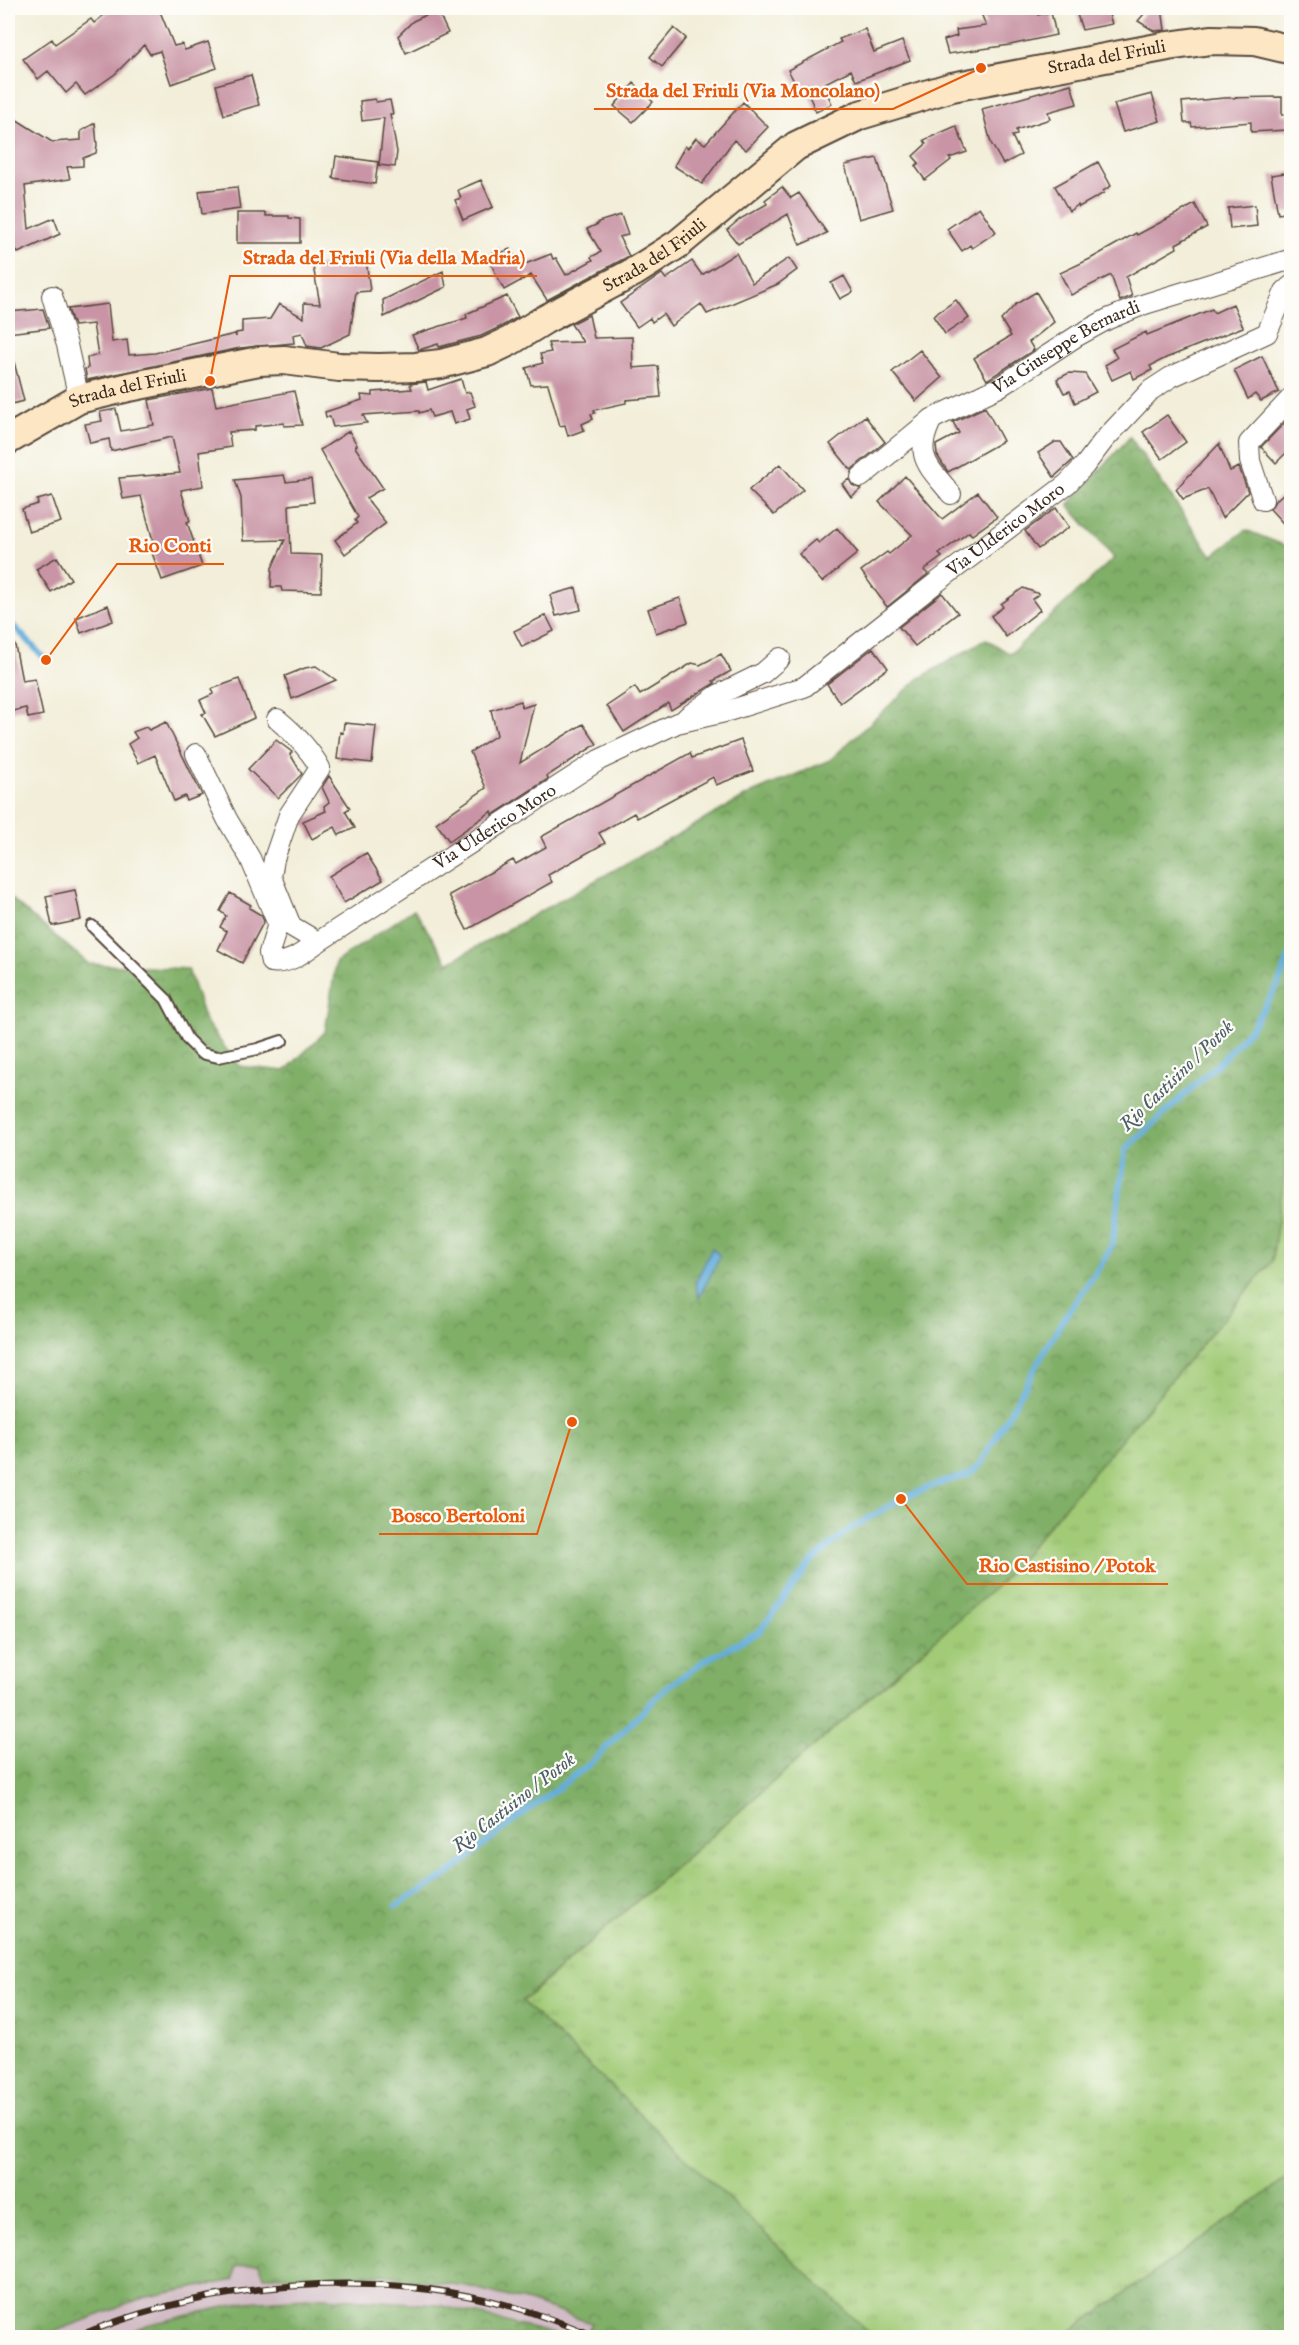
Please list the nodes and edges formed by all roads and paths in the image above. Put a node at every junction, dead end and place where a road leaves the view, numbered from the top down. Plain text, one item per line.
1 (1292, 50) edge
2 (1292, 259) edge
3 (1292, 285) edge
4 (52, 296) dead end
5 (1292, 397) edge
6 (79, 399) junction
7 (932, 419) junction
8 (8, 440) edge
9 (861, 477) dead end
10 (951, 495) dead end
11 (1263, 500) dead end
12 (780, 658) dead end
13 (277, 719) dead end
14 (677, 723) junction
15 (196, 754) dead end
16 (92, 926) dead end
17 (318, 942) junction
18 (282, 1041) dead end

1 - 6 main road, Strada del Friuli
2 - 7 street, Via Giuseppe Bernardi
3 - 14 street, Via Ulderico Moro
4 - 6 street
5 - 11 street
6 - 8 main road, Strada del Friuli
7 - 9 street, Via Giuseppe Bernardi
7 - 10 street
12 - 14 street, Via Ulderico Moro
13 - 17 street
14 - 17 street, Via Ulderico Moro
15 - 17 street, Via Ulderico Moro
16 - 18 lane

